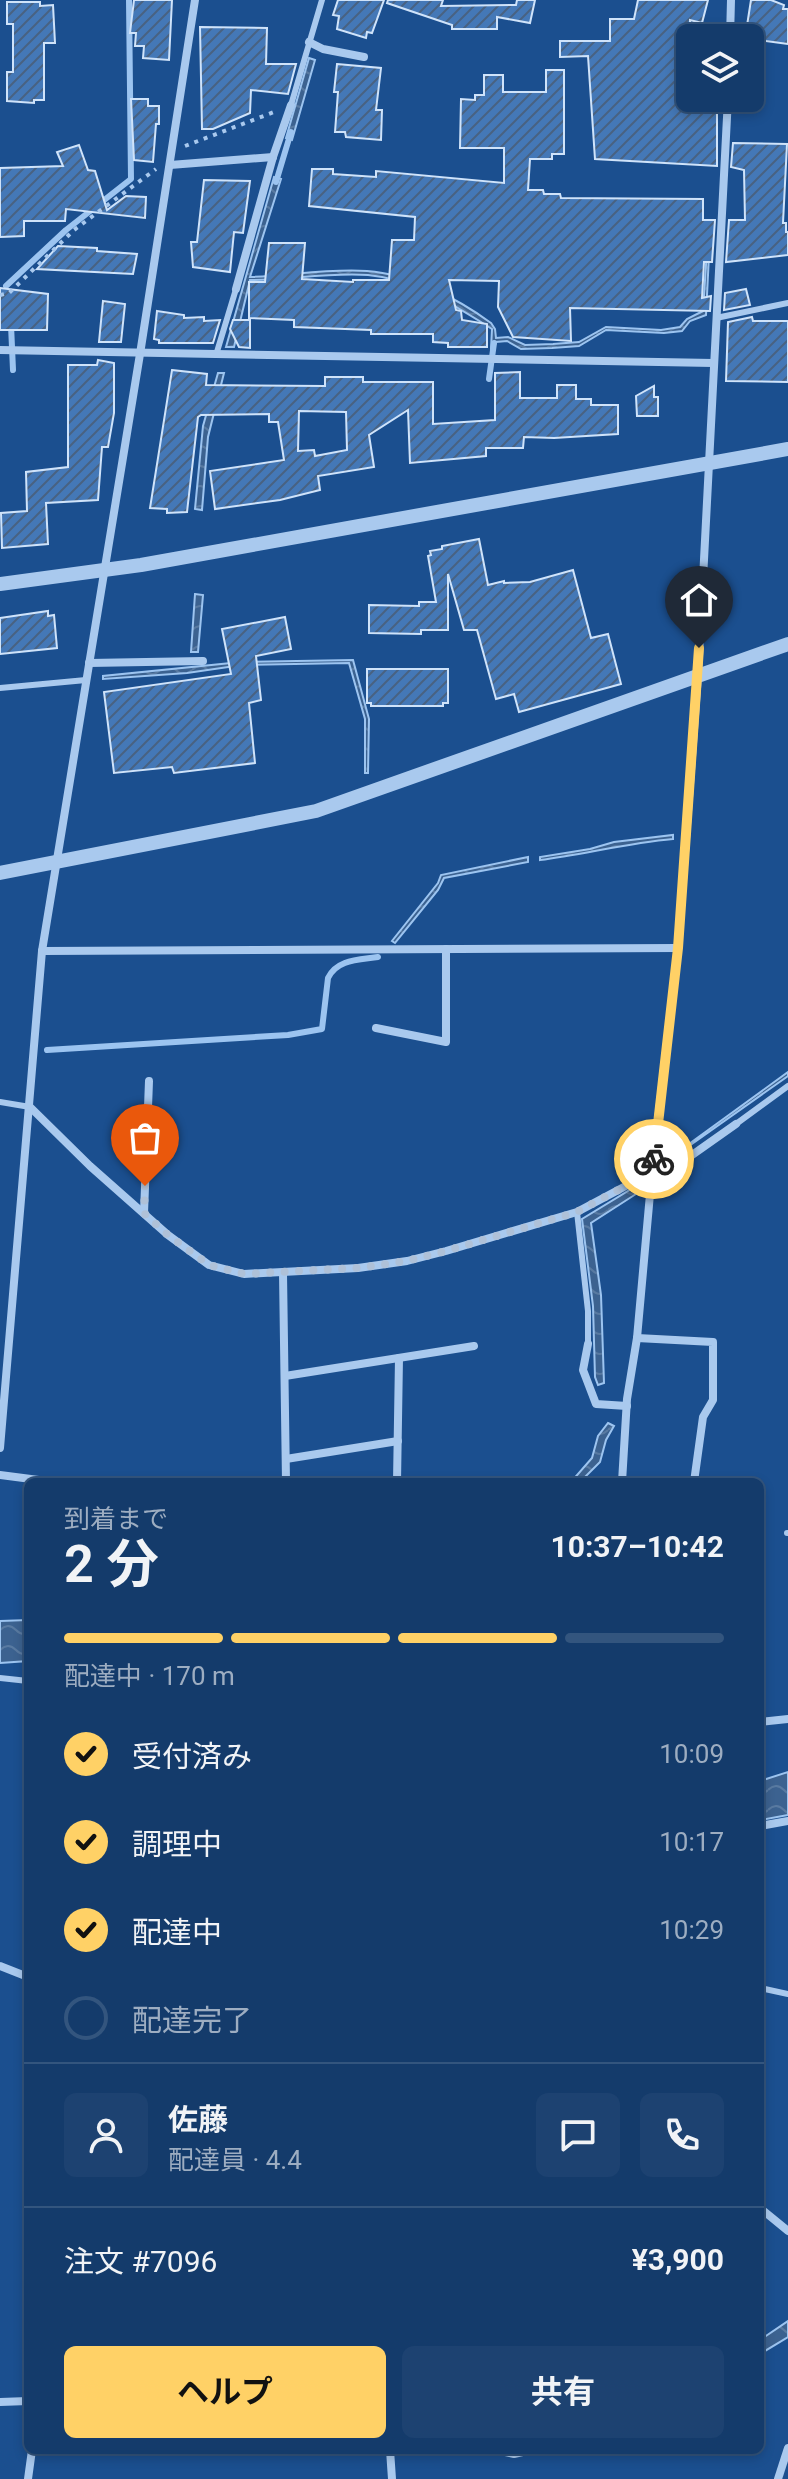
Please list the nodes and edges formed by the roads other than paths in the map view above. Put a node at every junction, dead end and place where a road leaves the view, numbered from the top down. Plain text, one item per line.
1 (195, 0) edge
2 (322, 0) edge
3 (731, 0) edge
4 (730, 24) edge
5 (309, 42) junction
6 (364, 57) dead end
7 (291, 105) joint
8 (727, 112) edge
9 (273, 157) junction
10 (171, 158) junction
11 (236, 289) joint
12 (788, 303) edge
13 (716, 318) junction
14 (0, 350) edge
15 (140, 354) junction
16 (216, 355) junction
17 (713, 363) junction
18 (788, 449) edge
19 (710, 464) junction
20 (104, 570) junction
21 (0, 584) edge
22 (788, 644) edge
23 (203, 661) dead end
24 (89, 663) junction
25 (698, 675) junction
26 (86, 680) junction
27 (0, 688) edge
28 (56, 862) junction
29 (0, 873) edge
30 (678, 948) junction
31 (446, 949) junction
32 (42, 951) junction
33 (376, 1028) dead end
34 (149, 1081) dead end
35 (788, 1086) edge
36 (0, 1102) edge
37 (30, 1107) junction
38 (736, 1124) joint
39 (652, 1172) junction
40 (651, 1184) junction
41 (577, 1212) junction
42 (144, 1213) junction
43 (283, 1273) junction
44 (637, 1338) junction
45 (588, 1344) joint
46 (474, 1346) dead end
47 (399, 1358) junction
48 (285, 1376) junction
49 (627, 1406) junction
50 (398, 1441) junction
51 (0, 1448) edge
52 (286, 1459) junction
53 (0, 1475) edge
54 (24, 1478) edge
55 (286, 1478) edge
56 (397, 1478) edge
57 (622, 1478) edge
58 (695, 1478) edge
59 (0, 1678) edge
60 (24, 1681) edge
61 (788, 1719) edge
62 (764, 1722) edge
63 (788, 1821) edge
64 (764, 1825) edge
65 (0, 1966) edge
66 (24, 1975) edge
67 (764, 1989) edge
68 (788, 1994) edge
69 (764, 2211) edge
70 (788, 2231) edge
71 (24, 2401) edge
72 (0, 2402) edge
73 (788, 2448) edge
74 (31, 2454) edge
75 (390, 2454) edge
76 (28, 2479) edge
77 (392, 2479) edge
78 (778, 2479) edge

1 - 10 street
2 - 5 lane
3 - 4 street
5 - 6 street
5 - 7 lane
7 - 9 street
8 - 13 street
9 - 10 street
9 - 11 street
10 - 15 street
11 - 16 lane
12 - 13 lane
13 - 17 street
14 - 15 street
15 - 16 street
15 - 20 street
16 - 17 street
17 - 19 street
18 - 19 street
19 - 20 street
19 - 25 street
20 - 21 street
20 - 24 street
22 - 25 street
23 - 24 street
24 - 26 street
25 - 28 street
25 - 30 street
26 - 27 lane
26 - 28 street
28 - 29 street
28 - 32 street
30 - 31 street
30 - 39 street
31 - 32 street
31 - 33 street
32 - 37 street
34 - 42 street
35 - 38 lane
36 - 37 lane
37 - 42 street
37 - 51 street
38 - 40 street
39 - 40 street
39 - 41 street
40 - 44 street
41 - 43 street
41 - 45 lane
42 - 43 street
43 - 48 street
44 - 49 street
44 - 58 street
45 - 49 street
46 - 47 street
47 - 48 street
47 - 50 street
48 - 52 street
49 - 57 street
50 - 52 street
50 - 56 street
52 - 55 street
53 - 54 street
59 - 60 lane
61 - 62 street
63 - 64 street
65 - 66 street
67 - 68 lane
69 - 70 street
71 - 72 street
73 - 78 street
74 - 76 street
75 - 77 street

